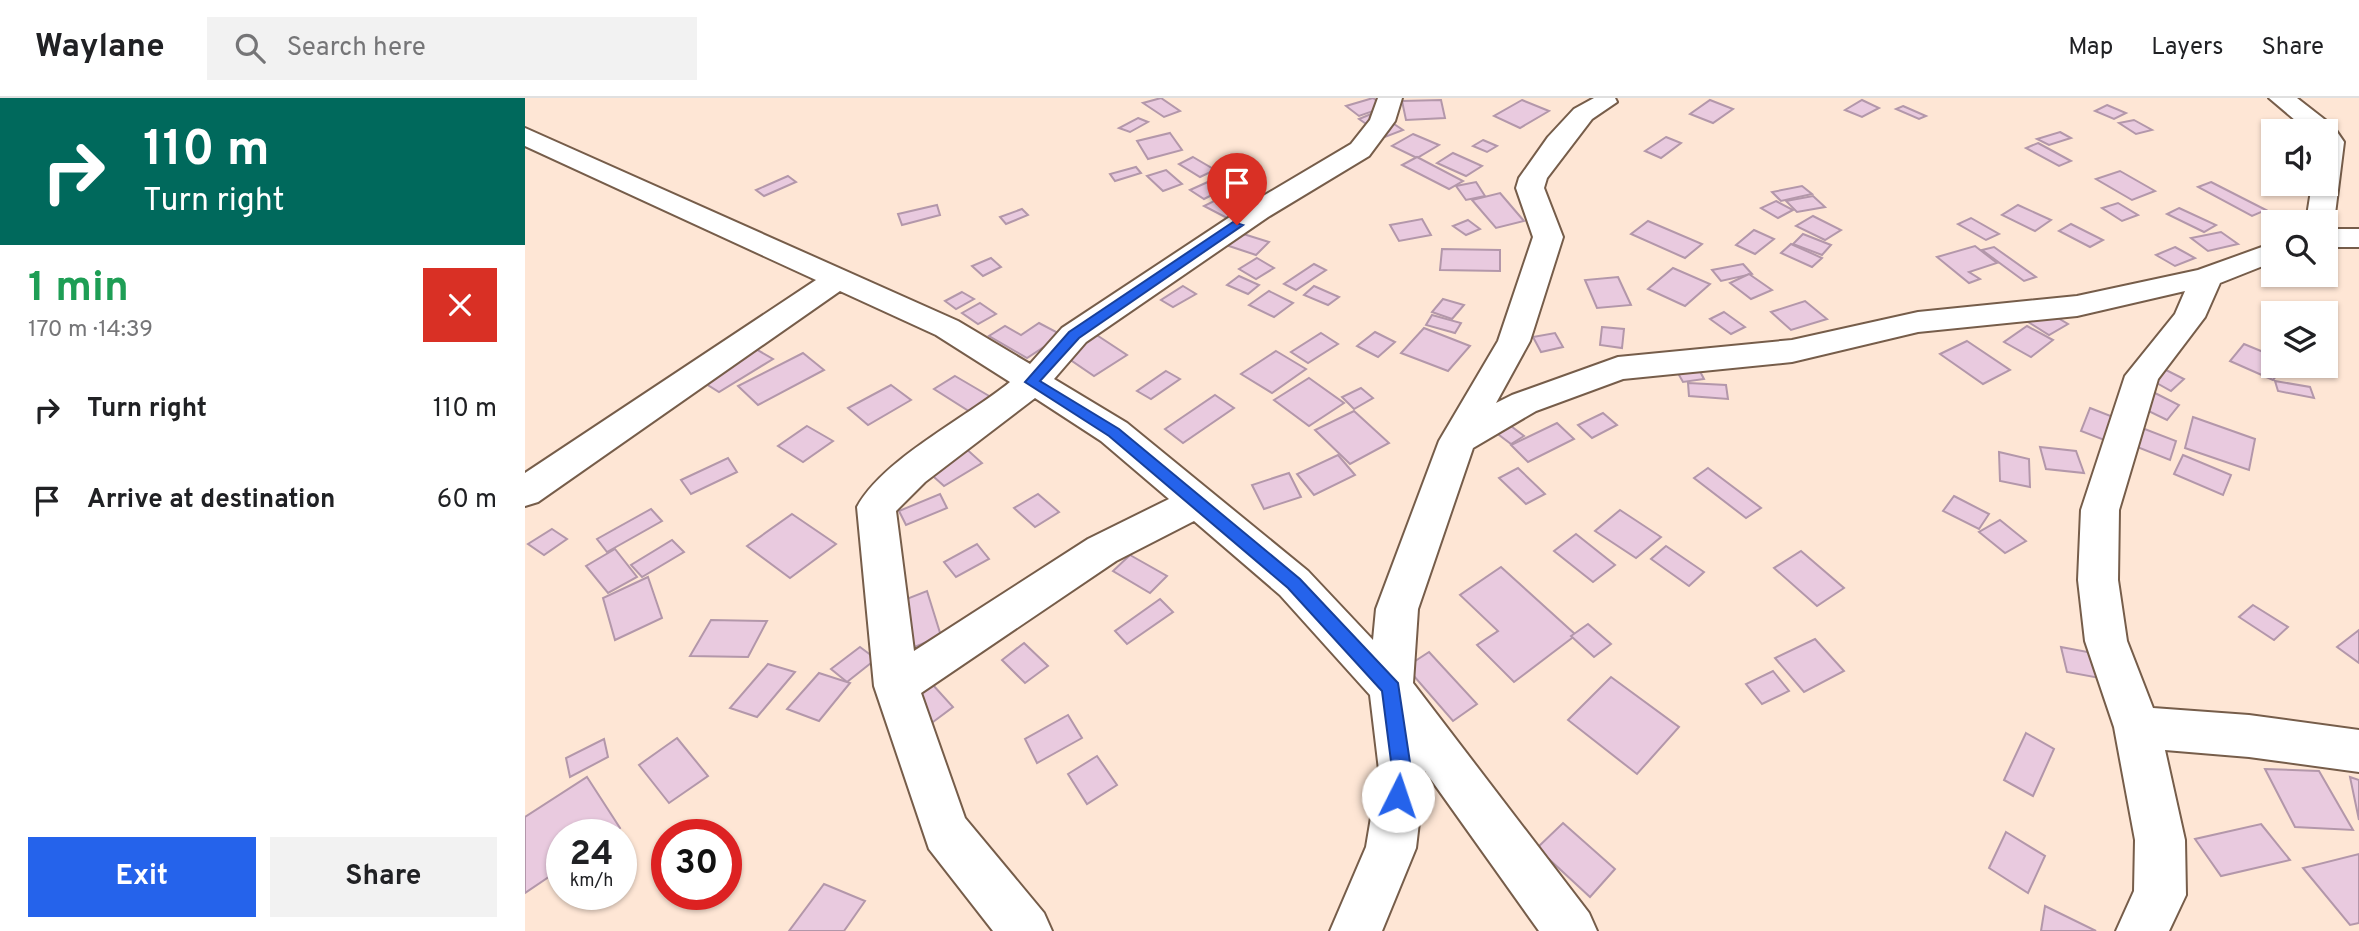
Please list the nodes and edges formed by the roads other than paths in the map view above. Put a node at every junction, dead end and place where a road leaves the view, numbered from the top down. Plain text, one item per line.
1 (1390, 98) edge
2 (2281, 98) edge
3 (1605, 102) dead end
4 (2308, 119) edge
5 (525, 136) edge
6 (2338, 238) edge
7 (2359, 239) edge
8 (2261, 257) edge
9 (2207, 277) junction
10 (836, 280) junction
11 (1032, 382) junction
12 (1457, 441) junction
13 (525, 492) edge
14 (1197, 502) junction
15 (896, 686) junction
16 (1391, 688) junction
17 (2137, 727) junction
18 (2359, 751) edge
19 (1026, 931) edge
20 (1356, 931) edge
21 (1571, 931) edge
22 (2143, 931) edge

1 - 11 street
2 - 4 street
3 - 12 street
5 - 10 street
6 - 7 street
8 - 9 street
9 - 12 street
9 - 17 street
10 - 11 street
10 - 13 street
11 - 14 street
11 - 15 street
12 - 16 street
14 - 15 street
14 - 16 street
15 - 19 street
16 - 20 street
16 - 21 street
17 - 18 street
17 - 22 street

